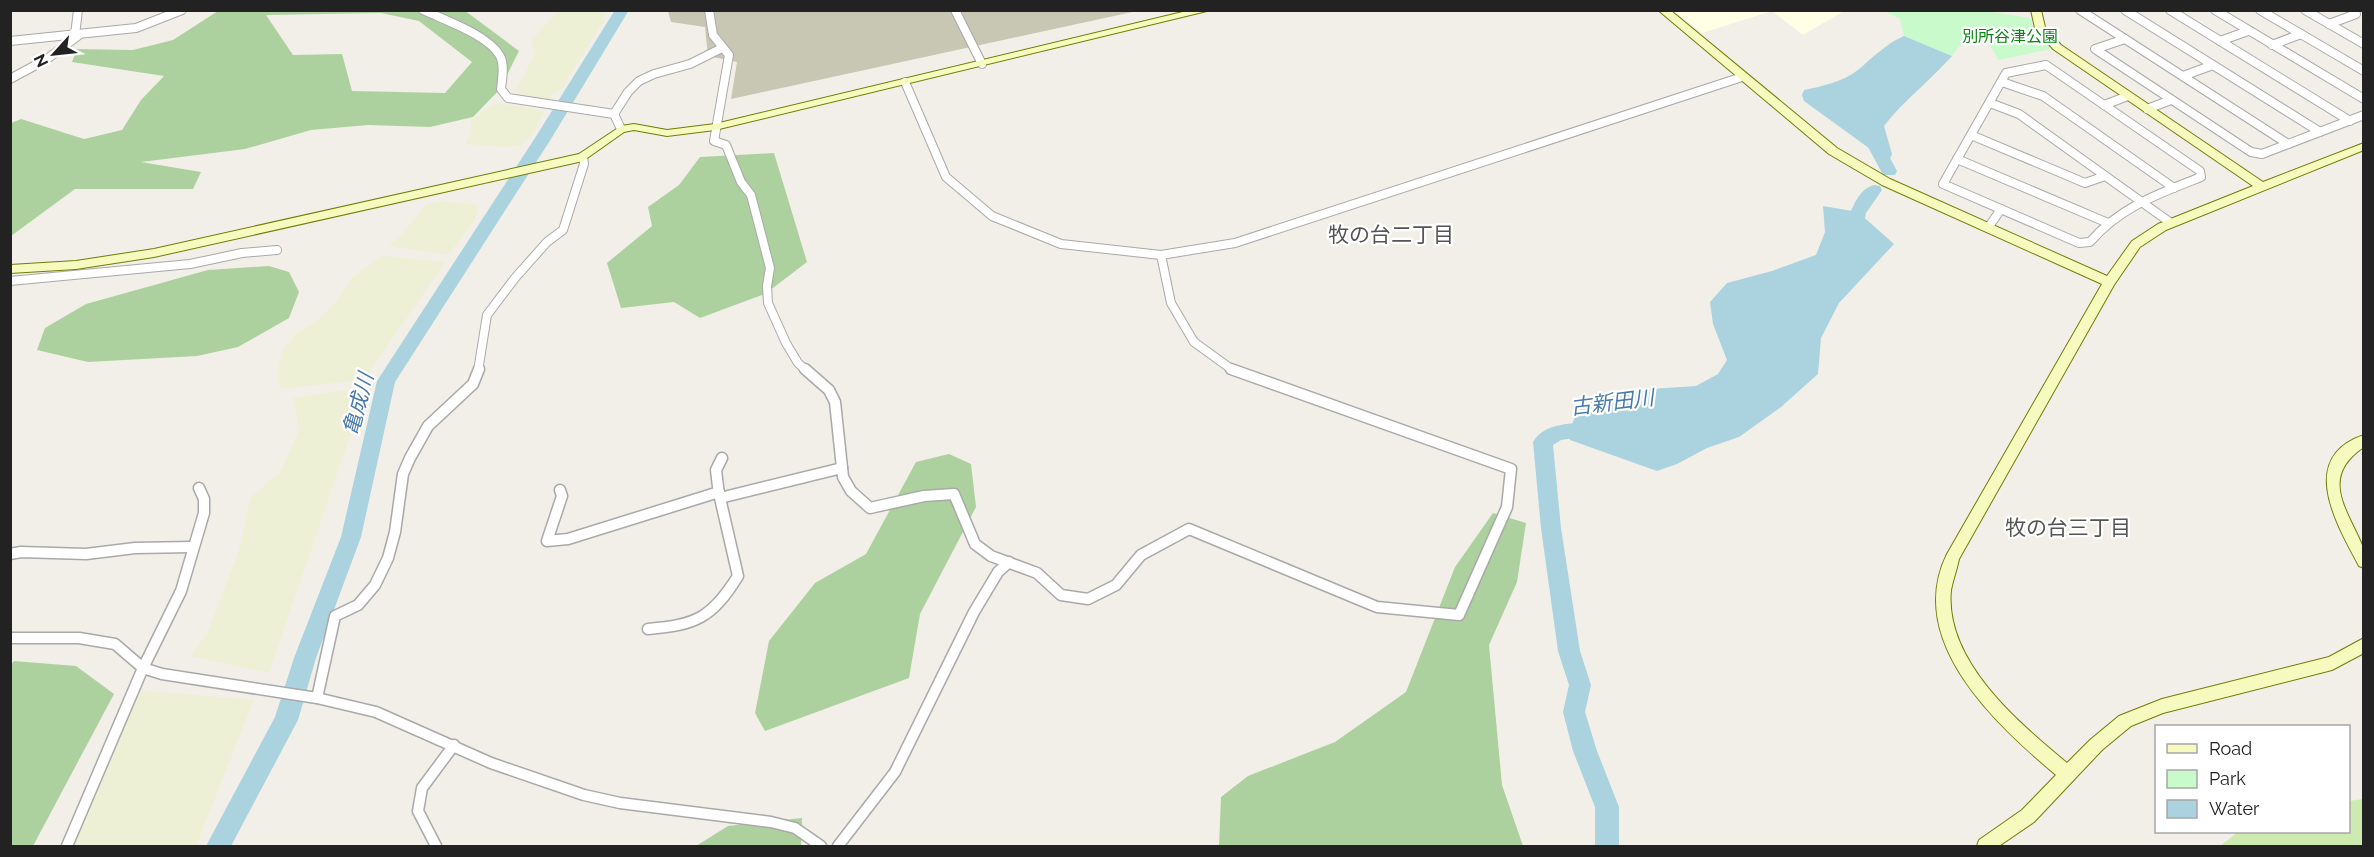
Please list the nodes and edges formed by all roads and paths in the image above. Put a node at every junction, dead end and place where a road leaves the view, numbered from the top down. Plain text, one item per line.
1 (78, 10) edge
2 (182, 10) edge
3 (423, 10) edge
4 (710, 10) edge
5 (955, 10) edge
6 (1206, 10) edge
7 (1663, 10) edge
8 (2036, 10) edge
9 (2080, 10) edge
10 (2125, 10) edge
11 (2170, 10) edge
12 (2215, 10) edge
13 (2260, 10) edge
14 (2305, 10) edge
15 (2352, 12) edge
16 (2364, 18) edge
17 (2329, 24) junction
18 (2248, 31) junction
19 (2301, 34) junction
20 (78, 35) junction
21 (2125, 39) junction
22 (10, 41) edge
23 (2220, 41) junction
24 (2364, 44) edge
25 (2272, 45) junction
26 (722, 48) junction
27 (982, 64) junction
28 (2213, 65) junction
29 (2364, 71) edge
30 (2183, 76) junction
31 (1742, 77) junction
32 (10, 79) edge
33 (905, 82) junction
34 (2002, 82) junction
35 (2128, 96) junction
36 (2364, 99) edge
37 (2171, 100) junction
38 (1990, 103) junction
39 (2104, 105) junction
40 (2147, 109) junction
41 (614, 114) junction
42 (2364, 115) edge
43 (2350, 121) junction
44 (715, 128) junction
45 (621, 129) junction
46 (2320, 132) junction
47 (1971, 135) junction
48 (2288, 144) junction
49 (2364, 146) edge
50 (583, 157) junction
51 (1957, 159) junction
52 (2105, 176) junction
53 (2260, 186) junction
54 (2174, 188) junction
55 (2141, 202) junction
56 (2001, 209) junction
57 (2108, 223) junction
58 (2171, 223) junction
59 (1988, 228) junction
60 (278, 250) dead end
61 (1161, 255) junction
62 (10, 269) edge
63 (10, 281) edge
64 (2109, 282) junction
65 (2364, 440) edge
66 (722, 458) dead end
67 (842, 468) junction
68 (199, 488) dead end
69 (560, 490) dead end
70 (719, 495) junction
71 (192, 548) junction
72 (10, 554) edge
73 (1009, 562) junction
74 (2364, 562) edge
75 (648, 629) dead end
76 (10, 638) edge
77 (2364, 645) edge
78 (143, 668) junction
79 (317, 698) junction
80 (454, 745) junction
81 (2068, 774) junction
82 (67, 846) edge
83 (436, 846) edge
84 (821, 846) edge
85 (838, 846) edge
86 (1984, 846) edge

1 - 20 street
2 - 20 street
3 - 41 street
4 - 26 street
5 - 27 street
6 - 27 street
7 - 31 street
8 - 35 street
9 - 21 street
10 - 28 street
11 - 23 street
12 - 18 street
13 - 19 street
14 - 17 street
15 - 16 street
15 - 17 street
17 - 24 street
18 - 23 street
18 - 25 street
19 - 25 street
19 - 29 street
20 - 22 street
20 - 32 street
21 - 30 street
21 - 37 street
23 - 43 street
25 - 36 street
26 - 41 street
26 - 44 street
27 - 33 street
28 - 30 street
28 - 46 street
30 - 48 street
31 - 59 street
31 - 61 street
33 - 44 street
33 - 61 street
34 - 38 street
34 - 39 street
34 - 54 street
35 - 39 street
35 - 40 street
37 - 40 street
37 - 48 street
38 - 47 street
38 - 52 street
39 - 54 street
40 - 53 street
41 - 45 street
42 - 43 street
43 - 46 street
44 - 45 street
44 - 67 street
45 - 50 street
46 - 48 street
47 - 51 street
47 - 52 street
49 - 53 street
50 - 62 street
50 - 79 street
51 - 56 street
51 - 57 street
52 - 55 street
53 - 58 street
54 - 55 street
55 - 57 street
55 - 58 street
56 - 57 street
56 - 59 street
58 - 64 street
59 - 64 street
60 - 63 street
61 - 73 street
64 - 81 street
65 - 74 street
66 - 70 street
67 - 70 street
67 - 73 street
68 - 71 street
69 - 70 street
70 - 75 street
71 - 72 street
71 - 78 street
73 - 85 street
76 - 78 street
77 - 81 street
78 - 79 street
78 - 82 street
79 - 80 street
80 - 83 street
80 - 84 street
81 - 86 street

